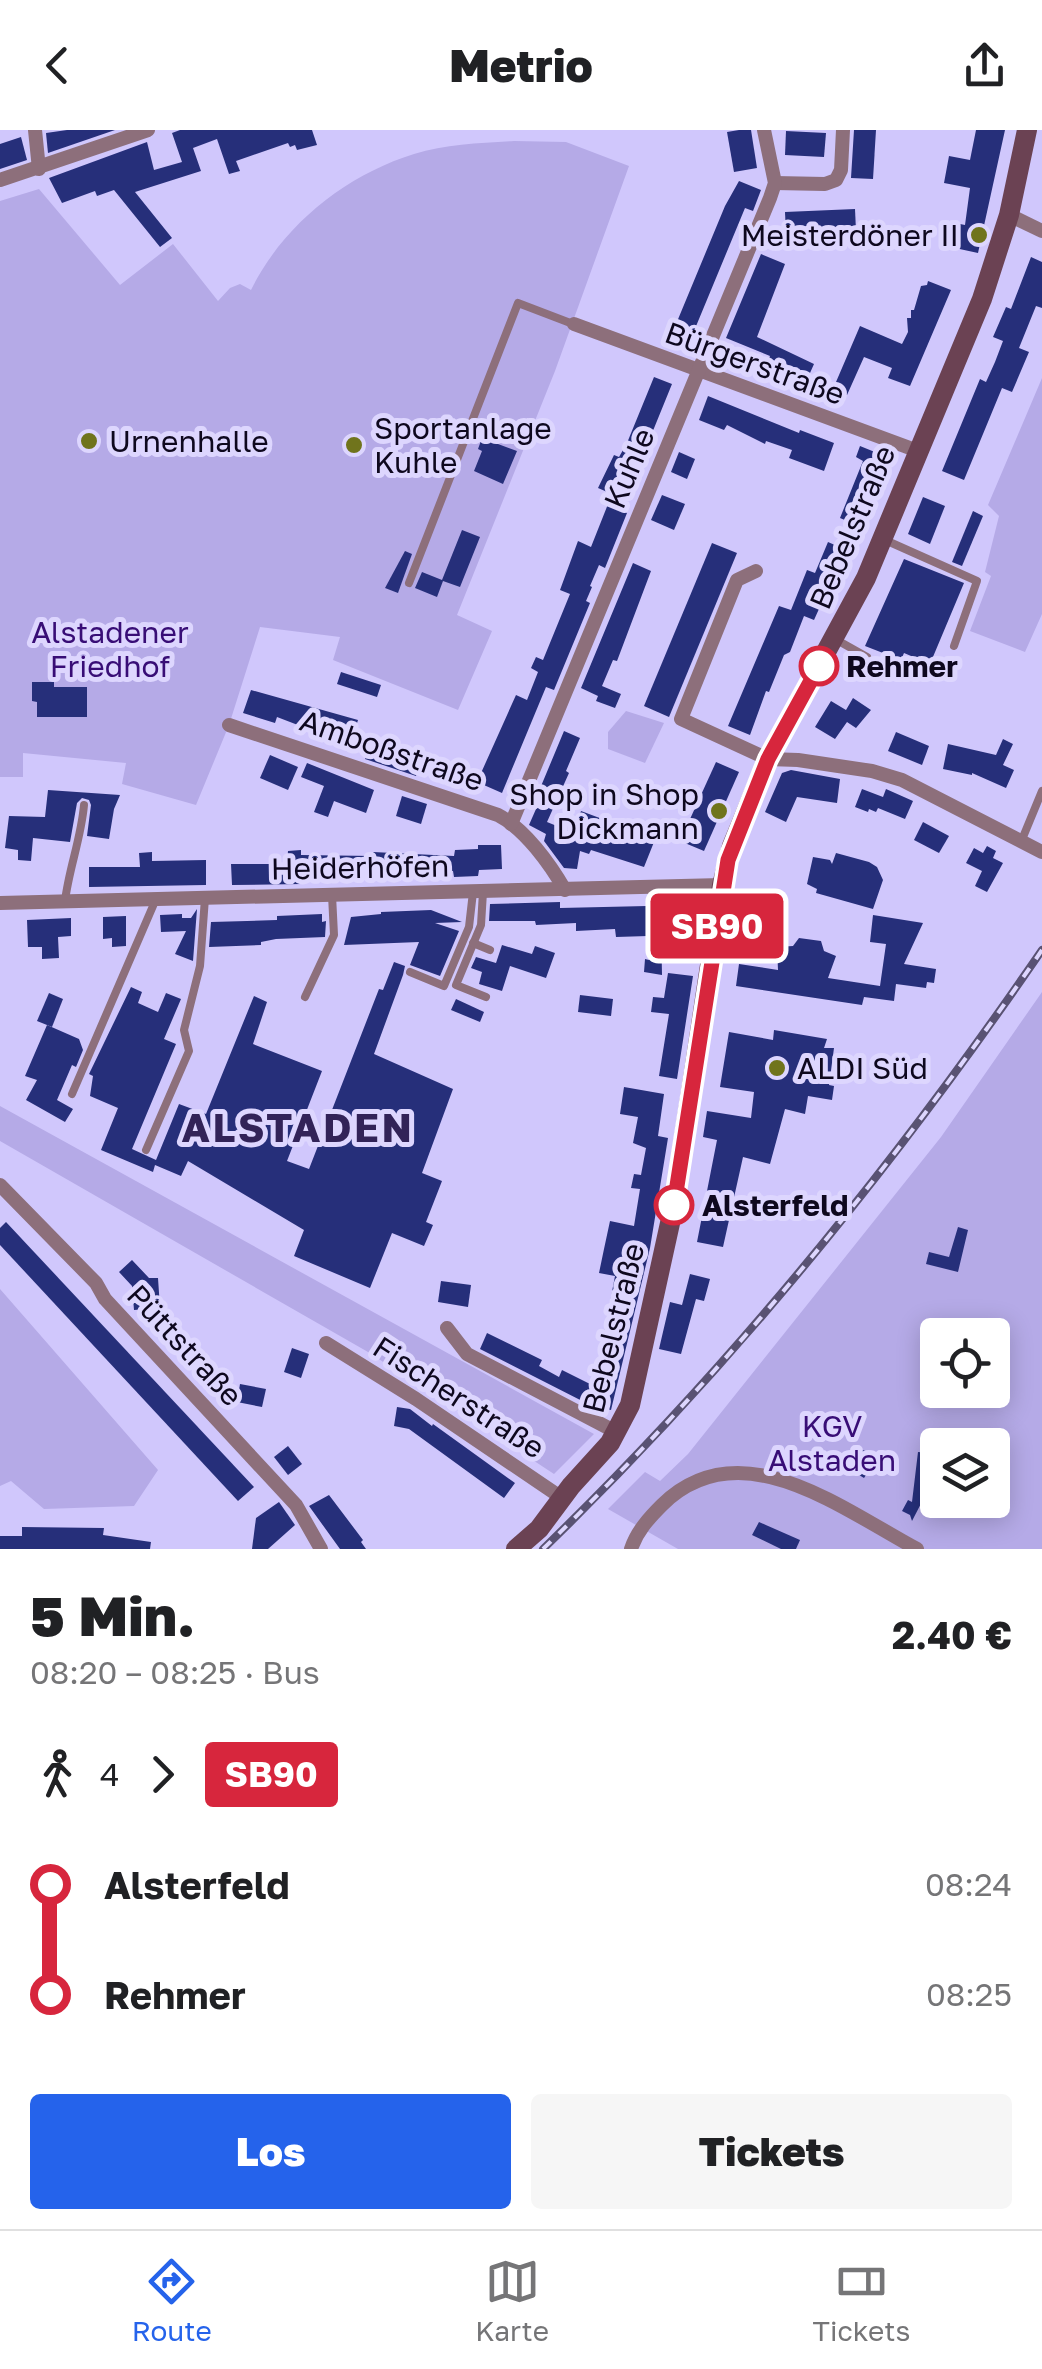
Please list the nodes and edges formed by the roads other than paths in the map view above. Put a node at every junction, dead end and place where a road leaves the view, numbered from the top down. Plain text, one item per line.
1 (35, 130) edge
2 (148, 130) edge
3 (764, 130) edge
4 (843, 130) edge
5 (1028, 130) edge
6 (38, 168) junction
7 (0, 180) edge
8 (775, 183) junction
9 (1010, 215) junction
10 (1042, 232) edge
11 (574, 324) joint
12 (699, 372) junction
13 (918, 451) junction
14 (882, 539) junction
15 (756, 570) dead end
16 (409, 584) dead end
17 (836, 639) junction
18 (954, 646) dead end
19 (867, 657) dead end
20 (229, 724) dead end
21 (768, 759) junction
22 (1042, 792) edge
23 (84, 805) dead end
24 (511, 824) junction
25 (1020, 842) junction
26 (1042, 852) edge
27 (722, 885) junction
28 (565, 890) junction
29 (478, 892) junction
30 (332, 895) junction
31 (205, 898) junction
32 (156, 900) junction
33 (65, 902) junction
34 (0, 903) edge
35 (473, 944) junction
36 (490, 950) dead end
37 (410, 972) dead end
38 (305, 997) dead end
39 (486, 997) dead end
40 (72, 1094) dead end
41 (146, 1150) dead end
42 (0, 1185) edge
43 (446, 1328) dead end
44 (326, 1343) dead end
45 (614, 1438) junction
46 (566, 1492) junction
47 (321, 1549) edge
48 (516, 1549) edge
49 (630, 1549) edge
50 (917, 1549) edge

1 - 6 street
2 - 6 street
3 - 8 street
4 - 8 street
5 - 9 street, Bebelstraße
6 - 7 street
8 - 12 street, Kuhle
9 - 10 street
9 - 13 street, Bebelstraße
11 - 12 street, Bürgerstraße
11 - 16 lane
12 - 13 street, Bürgerstraße
12 - 24 street, Kuhle
13 - 14 street, Bebelstraße
14 - 17 street, Bebelstraße
14 - 18 lane
15 - 21 street
17 - 19 lane
17 - 21 street, Bebelstraße
20 - 24 street, Amboßstraße
21 - 25 street
21 - 27 street, Bebelstraße
22 - 25 lane
23 - 33 lane
24 - 28 street, Amboßstraße
25 - 26 street
27 - 28 street, Heiderhöfen
27 - 45 street, Bebelstraße
28 - 29 street, Heiderhöfen
29 - 30 street, Heiderhöfen
29 - 35 lane
29 - 37 lane
30 - 31 street, Heiderhöfen
30 - 38 lane
31 - 32 street, Heiderhöfen
31 - 41 lane
32 - 33 street, Heiderhöfen
32 - 40 lane
33 - 34 street, Heiderhöfen
35 - 36 lane
35 - 39 lane
42 - 47 street, Püttstraße
43 - 45 street
44 - 46 street, Fischerstraße
45 - 46 street, Bebelstraße
46 - 48 street, Bebelstraße
49 - 50 street

